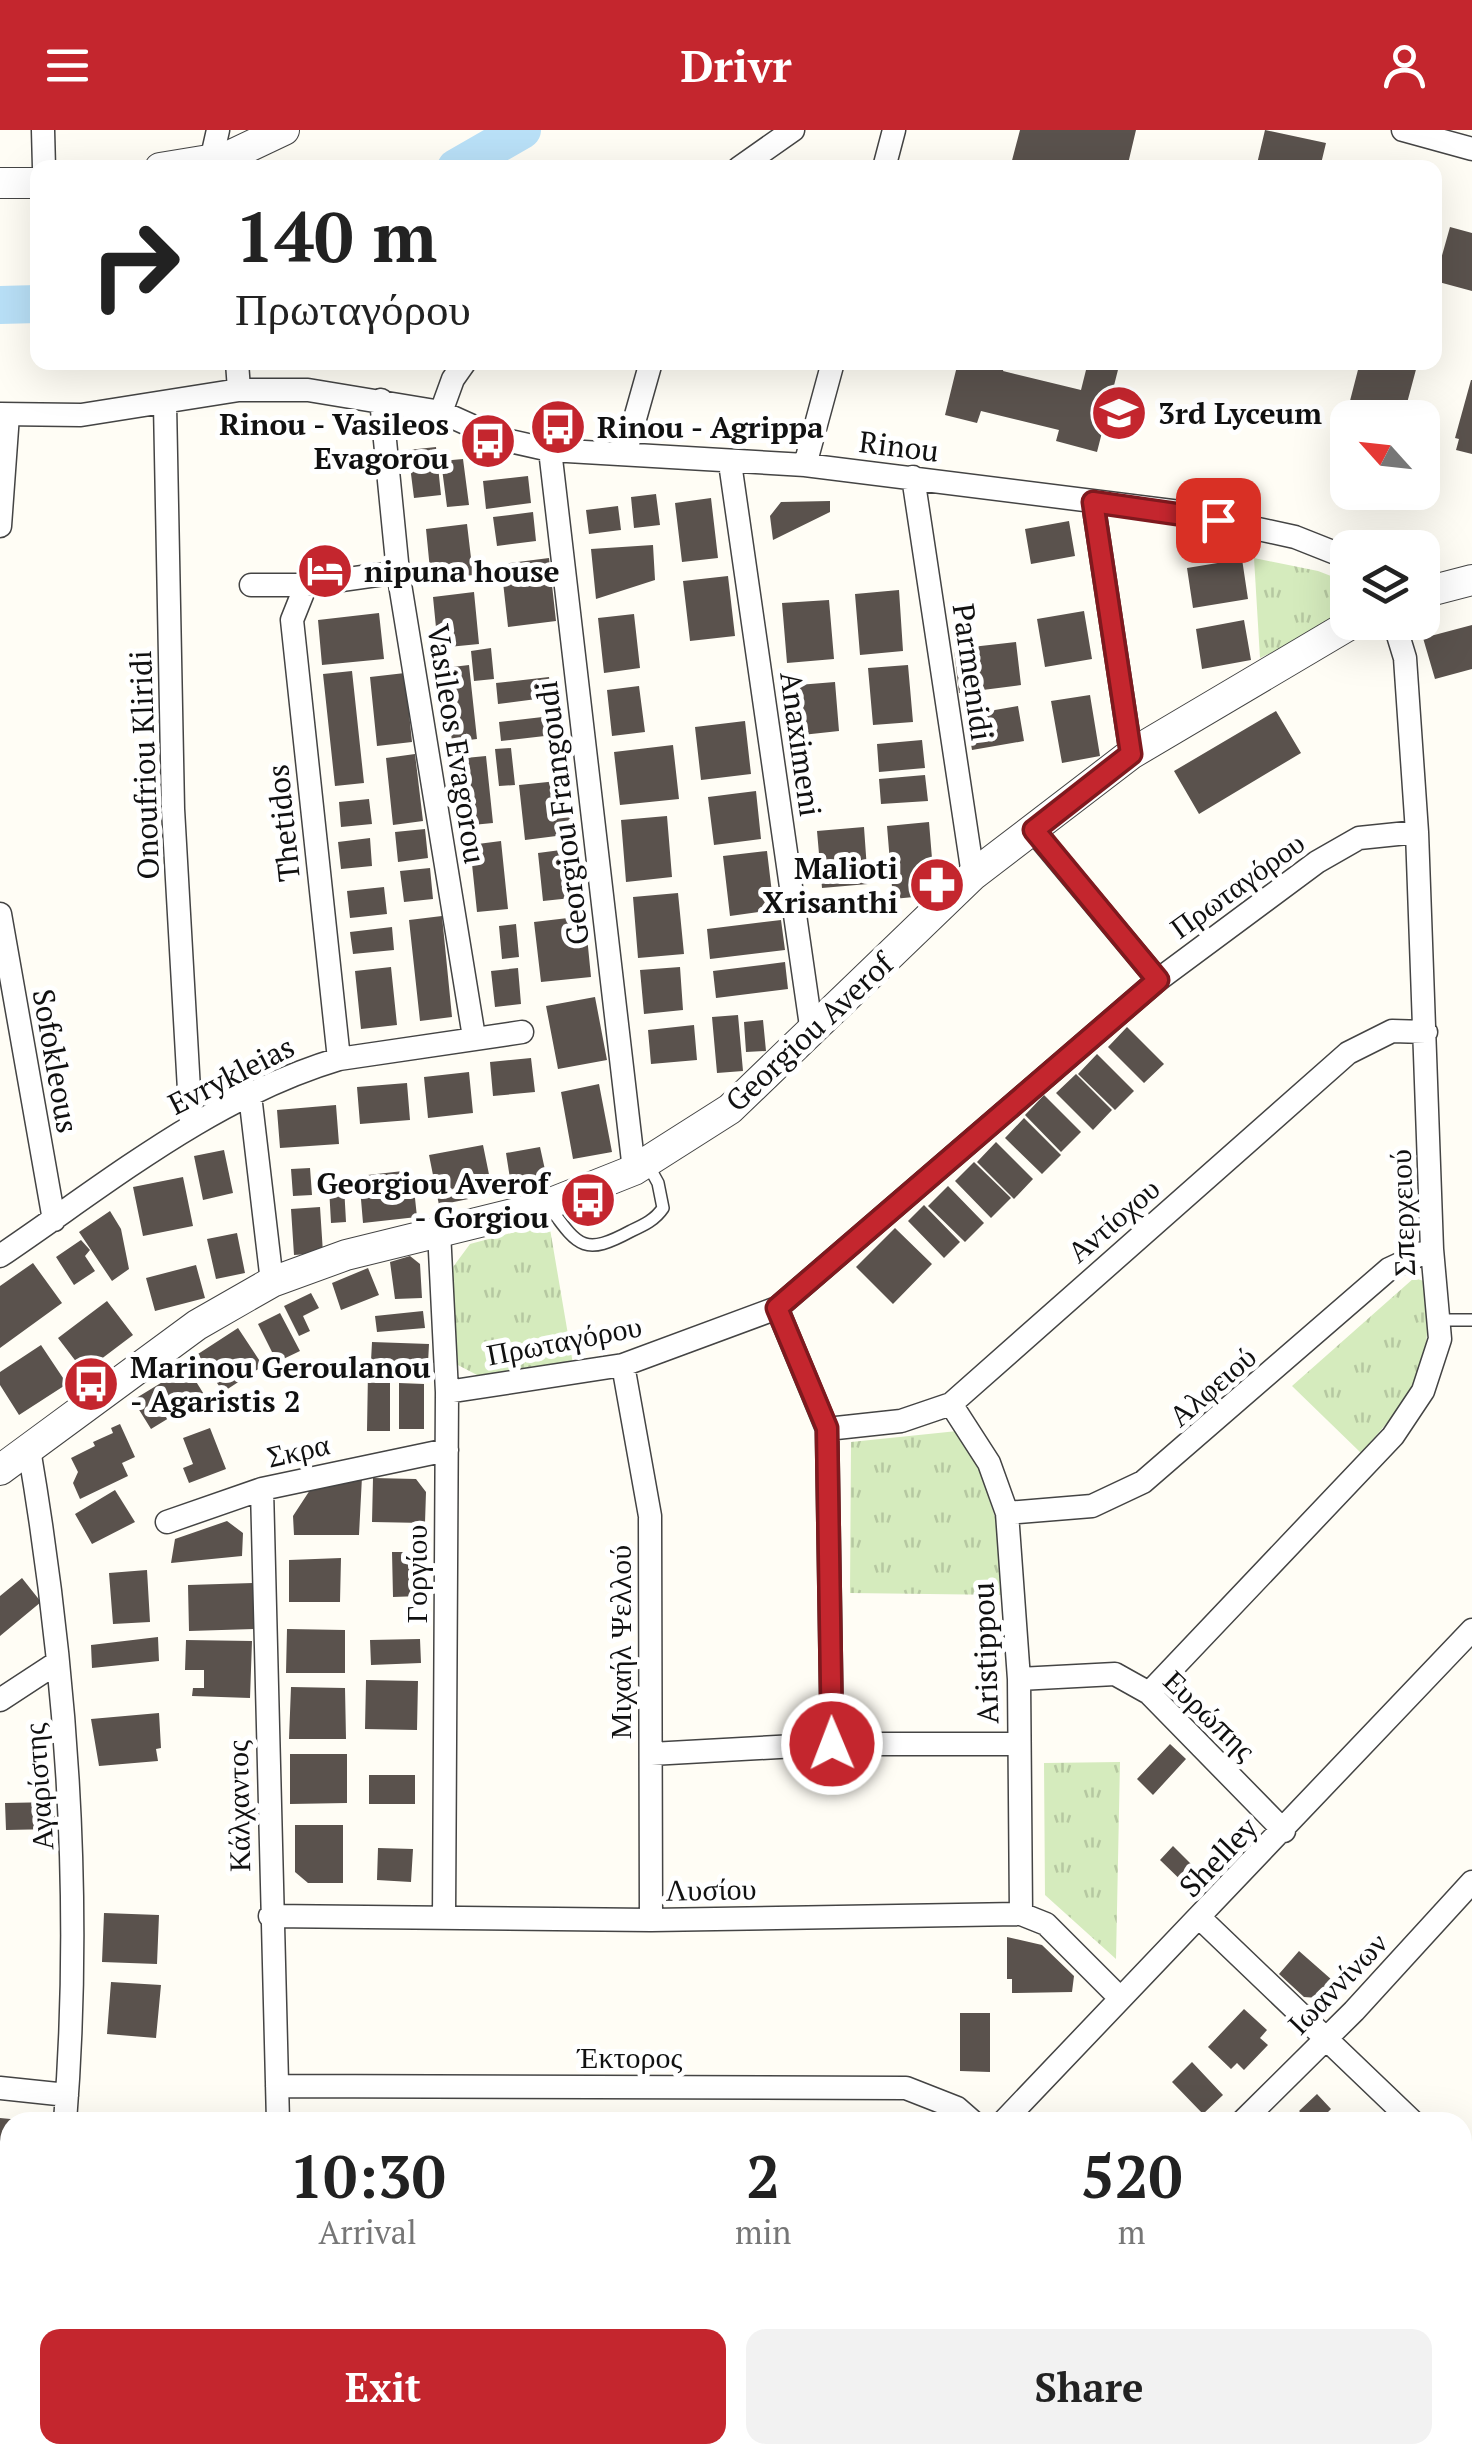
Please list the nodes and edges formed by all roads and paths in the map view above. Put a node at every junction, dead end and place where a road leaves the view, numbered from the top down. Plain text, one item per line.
1 (43, 130) edge
2 (793, 130) edge
3 (894, 130) edge
4 (1403, 130) edge
5 (266, 134) edge
6 (1472, 149) edge
7 (221, 154) edge
8 (44, 160) edge
9 (195, 160) edge
10 (750, 160) edge
11 (886, 160) edge
12 (30, 182) edge
13 (0, 184) edge
14 (238, 370) edge
15 (460, 370) edge
16 (649, 370) edge
17 (830, 370) edge
18 (239, 390) junction
19 (381, 400) junction
20 (166, 404) junction
21 (441, 412) junction
22 (4, 415) edge
23 (550, 450) junction
24 (626, 454) junction
25 (730, 463) junction
26 (806, 465) junction
27 (914, 477) junction
28 (1093, 502) junction
29 (0, 526) edge
30 (1330, 551) edge
31 (398, 572) junction
32 (1472, 580) edge
33 (252, 585) dead end
34 (306, 585) junction
35 (1440, 588) edge
36 (1330, 636) edge
37 (1400, 640) edge
38 (1131, 754) junction
39 (1034, 830) junction
40 (1417, 832) junction
41 (972, 875) junction
42 (0, 914) edge
43 (1158, 980) junction
44 (522, 1032) dead end
45 (1426, 1032) junction
46 (812, 1033) junction
47 (474, 1038) junction
48 (339, 1059) junction
49 (250, 1095) junction
50 (191, 1124) junction
51 (640, 1166) junction
52 (545, 1206) junction
53 (54, 1220) junction
54 (439, 1231) junction
55 (1432, 1248) junction
56 (0, 1256) edge
57 (272, 1282) junction
58 (777, 1308) junction
59 (1438, 1320) junction
60 (1472, 1320) edge
61 (623, 1365) junction
62 (447, 1392) junction
63 (951, 1404) junction
64 (827, 1428) junction
65 (29, 1449) junction
66 (446, 1450) junction
67 (0, 1470) edge
68 (262, 1489) junction
69 (1007, 1513) junction
70 (167, 1522) dead end
71 (1472, 1630) edge
72 (58, 1662) junction
73 (1019, 1679) junction
74 (1149, 1693) junction
75 (0, 1700) edge
76 (832, 1744) junction
77 (1018, 1744) junction
78 (651, 1754) junction
79 (1284, 1831) junction
80 (1472, 1882) edge
81 (1021, 1914) junction
82 (270, 1916) junction
83 (444, 1918) junction
84 (1201, 1919) junction
85 (651, 1920) junction
86 (1120, 1998) junction
87 (1326, 2039) junction
88 (278, 2086) junction
89 (0, 2088) edge
90 (67, 2095) junction
91 (66, 2112) edge
92 (278, 2112) edge
93 (962, 2112) edge
94 (1012, 2112) edge
95 (1252, 2112) edge
96 (1403, 2112) edge

1 - 8 street
2 - 10 street
3 - 11 street
4 - 6 street
5 - 7 street
7 - 9 street
12 - 13 street
14 - 18 street
15 - 21 street
16 - 24 street
17 - 26 street
18 - 19 street, Rinou
18 - 20 street, Rinou
19 - 21 street, Rinou
19 - 31 street, Vasileos Evagorou
20 - 22 street, Rinou
20 - 50 street, Onoufriou Kliridi
21 - 23 street, Rinou
22 - 29 street
23 - 24 street, Rinou
23 - 51 street, Georgiou Frangoudi
24 - 25 street, Rinou
25 - 26 street, Rinou
25 - 46 street, Anaximeni
26 - 27 street, Rinou
27 - 28 street, Rinou
27 - 41 street, Parmenidi
28 - 30 street, Rinou
28 - 38 street
31 - 34 street
31 - 47 street, Vasileos Evagorou
32 - 35 street
33 - 34 street
34 - 48 street, Thetidos
36 - 38 street, Georgiou Averof
37 - 40 street, Σπερχειού
38 - 39 street, Georgiou Averof
39 - 41 street, Georgiou Averof
39 - 43 street
40 - 43 street, Πρωταγόρου
40 - 45 street, Σπερχειού
41 - 46 street, Georgiou Averof
42 - 53 street, Sofokleous
43 - 58 street, Πρωταγόρου
44 - 47 street, Evrykleias
45 - 55 street, Σπερχειού
45 - 63 street, Αντίοχου
46 - 51 street, Georgiou Averof
47 - 48 street, Evrykleias
48 - 49 street, Evrykleias
49 - 50 street, Evrykleias
49 - 57 street
50 - 53 street, Evrykleias
51 - 52 street, Georgiou Averof
51 - 52 lane
52 - 54 street, Georgiou Averof
53 - 56 street, Evrykleias
54 - 57 street, Georgiou Averof
54 - 62 street, Γοργίου
55 - 59 street, Σπερχειού
55 - 69 street, Αλφειού
57 - 65 street, Georgiou Averof
58 - 61 street, Πρωταγόρου
58 - 64 street
59 - 60 lane
59 - 74 street, Σπερχειού
61 - 62 street, Πρωταγόρου
61 - 78 street, Μιχαήλ Ψελλού
62 - 66 street, Γοργίου
63 - 64 street, Αντίοχου
63 - 69 street, Aristippou
64 - 76 street
65 - 67 street, Georgiou Averof
65 - 72 street, Αγαρίστης
66 - 68 street, Σκρα
66 - 83 street, Γοργίου
68 - 70 street, Σκρα
68 - 82 street, Κάλχαντος
69 - 73 street, Aristippou
71 - 79 street, Shelley
72 - 75 street
72 - 90 street, Αγαρίστης
73 - 74 street, Ευρώπης
73 - 77 street, Aristippou
74 - 79 street, Ευρώπης
76 - 77 street
76 - 78 street
77 - 81 street, Aristippou
78 - 85 street, Μιχαήλ Ψελλού
79 - 84 street, Shelley
80 - 87 street, Ιωαννίνων
81 - 85 street, Λυσίου
81 - 86 street
82 - 83 street, Λυσίου
82 - 88 street, Κάλχαντος
83 - 85 street, Λυσίου
84 - 86 street, Shelley
84 - 87 street
86 - 94 street, Shelley
87 - 95 street, Ιωαννίνων
87 - 96 street
88 - 92 street, Κάλχαντος
88 - 93 street, Έκτορος
89 - 90 street
90 - 91 street, Αγαρίστης

